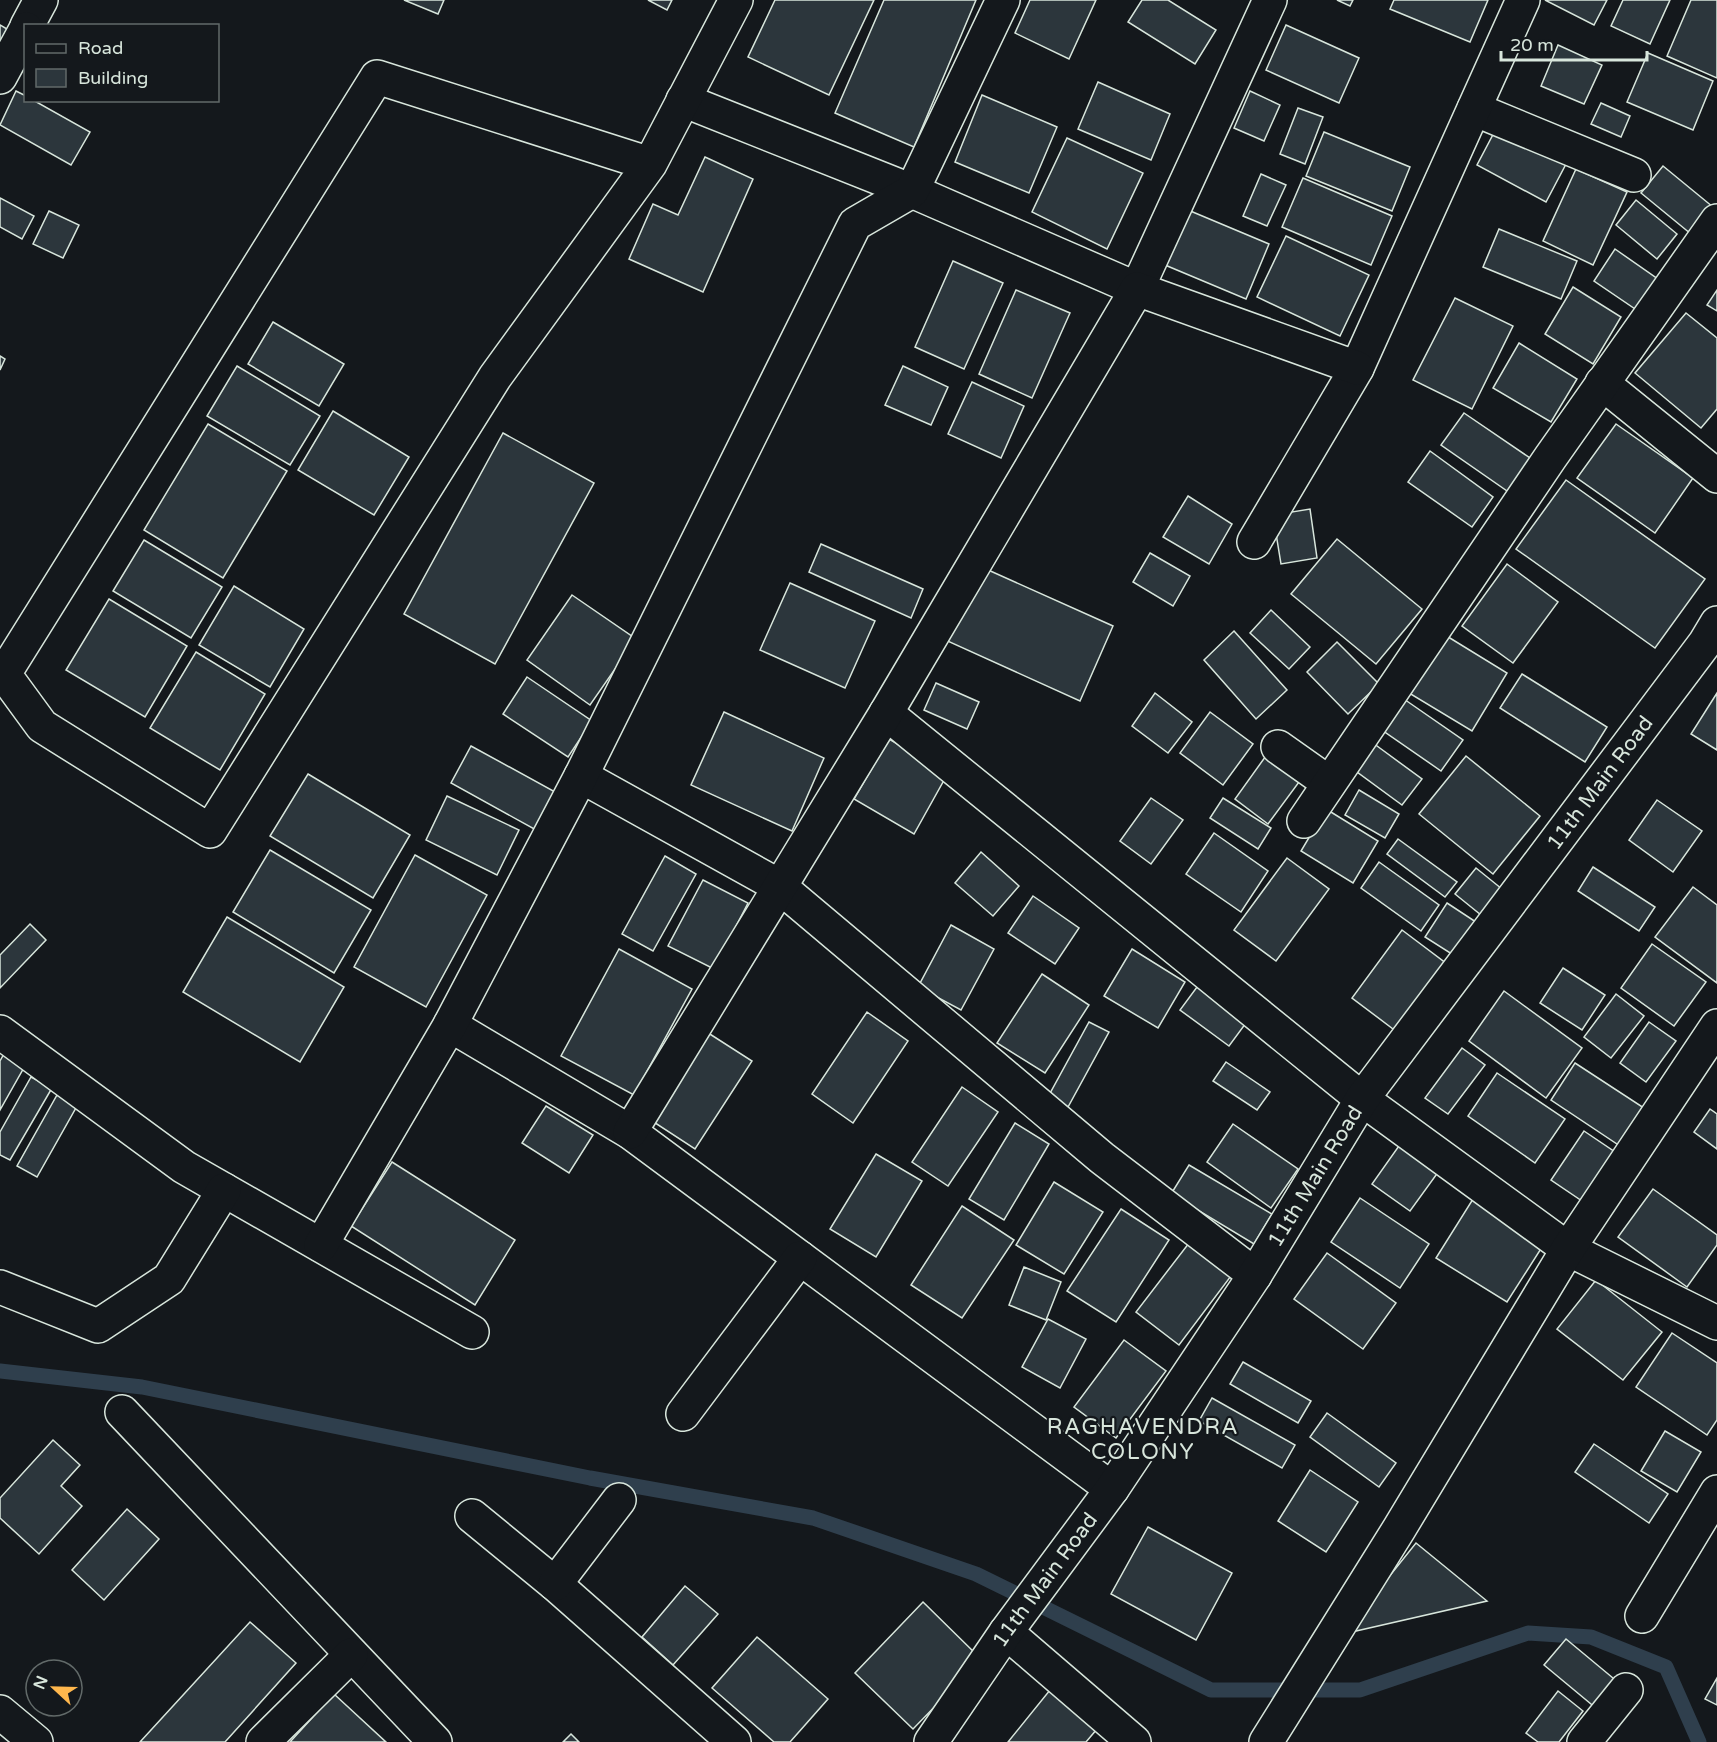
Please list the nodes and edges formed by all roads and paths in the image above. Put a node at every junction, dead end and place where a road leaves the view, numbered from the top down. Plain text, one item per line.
1 (41, 0) edge
2 (736, 0) edge
3 (1003, 0) edge
4 (1270, 0) edge
5 (1523, 0) edge
6 (28, 24) edge
7 (24, 31) edge
8 (0, 77) edge
9 (683, 100) junction
10 (1474, 109) junction
11 (650, 164) junction
12 (1634, 175) dead end
13 (912, 191) junction
14 (1717, 221) edge
15 (1137, 289) junction
16 (1357, 368) junction
17 (1602, 383) junction
18 (1717, 476) edge
19 (1254, 542) dead end
20 (1717, 623) edge
21 (2, 673) edge
22 (886, 713) junction
23 (1278, 747) dead end
24 (581, 776) junction
25 (1329, 783) junction
26 (1304, 821) dead end
27 (779, 886) junction
28 (450, 1025) junction
29 (1717, 1026) edge
30 (0, 1032) edge
31 (1362, 1099) junction
32 (630, 1132) junction
33 (224, 1190) junction
34 (321, 1245) junction
35 (1568, 1249) junction
36 (800, 1258) junction
37 (1255, 1275) junction
38 (0, 1287) edge
39 (1717, 1323) edge
40 (472, 1332) dead end
41 (122, 1412) dead end
42 (683, 1414) dead end
43 (1112, 1489) junction
44 (1717, 1492) edge
45 (619, 1500) dead end
46 (472, 1516) dead end
47 (555, 1584) junction
48 (1642, 1616) dead end
49 (1006, 1632) junction
50 (351, 1655) junction
51 (1626, 1690) dead end
52 (0, 1712) edge
53 (36, 1742) edge
54 (263, 1742) edge
55 (435, 1742) edge
56 (734, 1742) edge
57 (931, 1742) edge
58 (1134, 1742) edge
59 (1266, 1742) edge
60 (1584, 1742) edge

1 - 6 street
2 - 9 street
3 - 13 street
4 - 15 street
5 - 10 street
7 - 8 street
9 - 11 street
9 - 13 street
10 - 12 street
10 - 16 street
11 - 21 street
11 - 21 street
13 - 15 street
13 - 24 street
14 - 17 street
15 - 16 street
15 - 22 street
16 - 19 street
17 - 18 street
17 - 25 street
20 - 31 street, 11th Main Road
22 - 27 street
22 - 31 street
23 - 25 street
24 - 27 street
24 - 28 street
25 - 26 street
27 - 32 street
27 - 37 street
28 - 32 street
28 - 34 street
29 - 35 street
30 - 33 street
31 - 35 street
31 - 37 street, 11th Main Road
32 - 36 street
33 - 34 street
33 - 38 street
34 - 40 street
35 - 39 street
35 - 59 street
36 - 42 street
36 - 43 street
37 - 43 street, 11th Main Road
41 - 50 street
43 - 49 street, 11th Main Road
44 - 48 street
45 - 47 street
46 - 47 street
47 - 56 street
49 - 57 street, 11th Main Road
49 - 58 street
50 - 54 street
50 - 55 street
51 - 60 street
52 - 53 street

